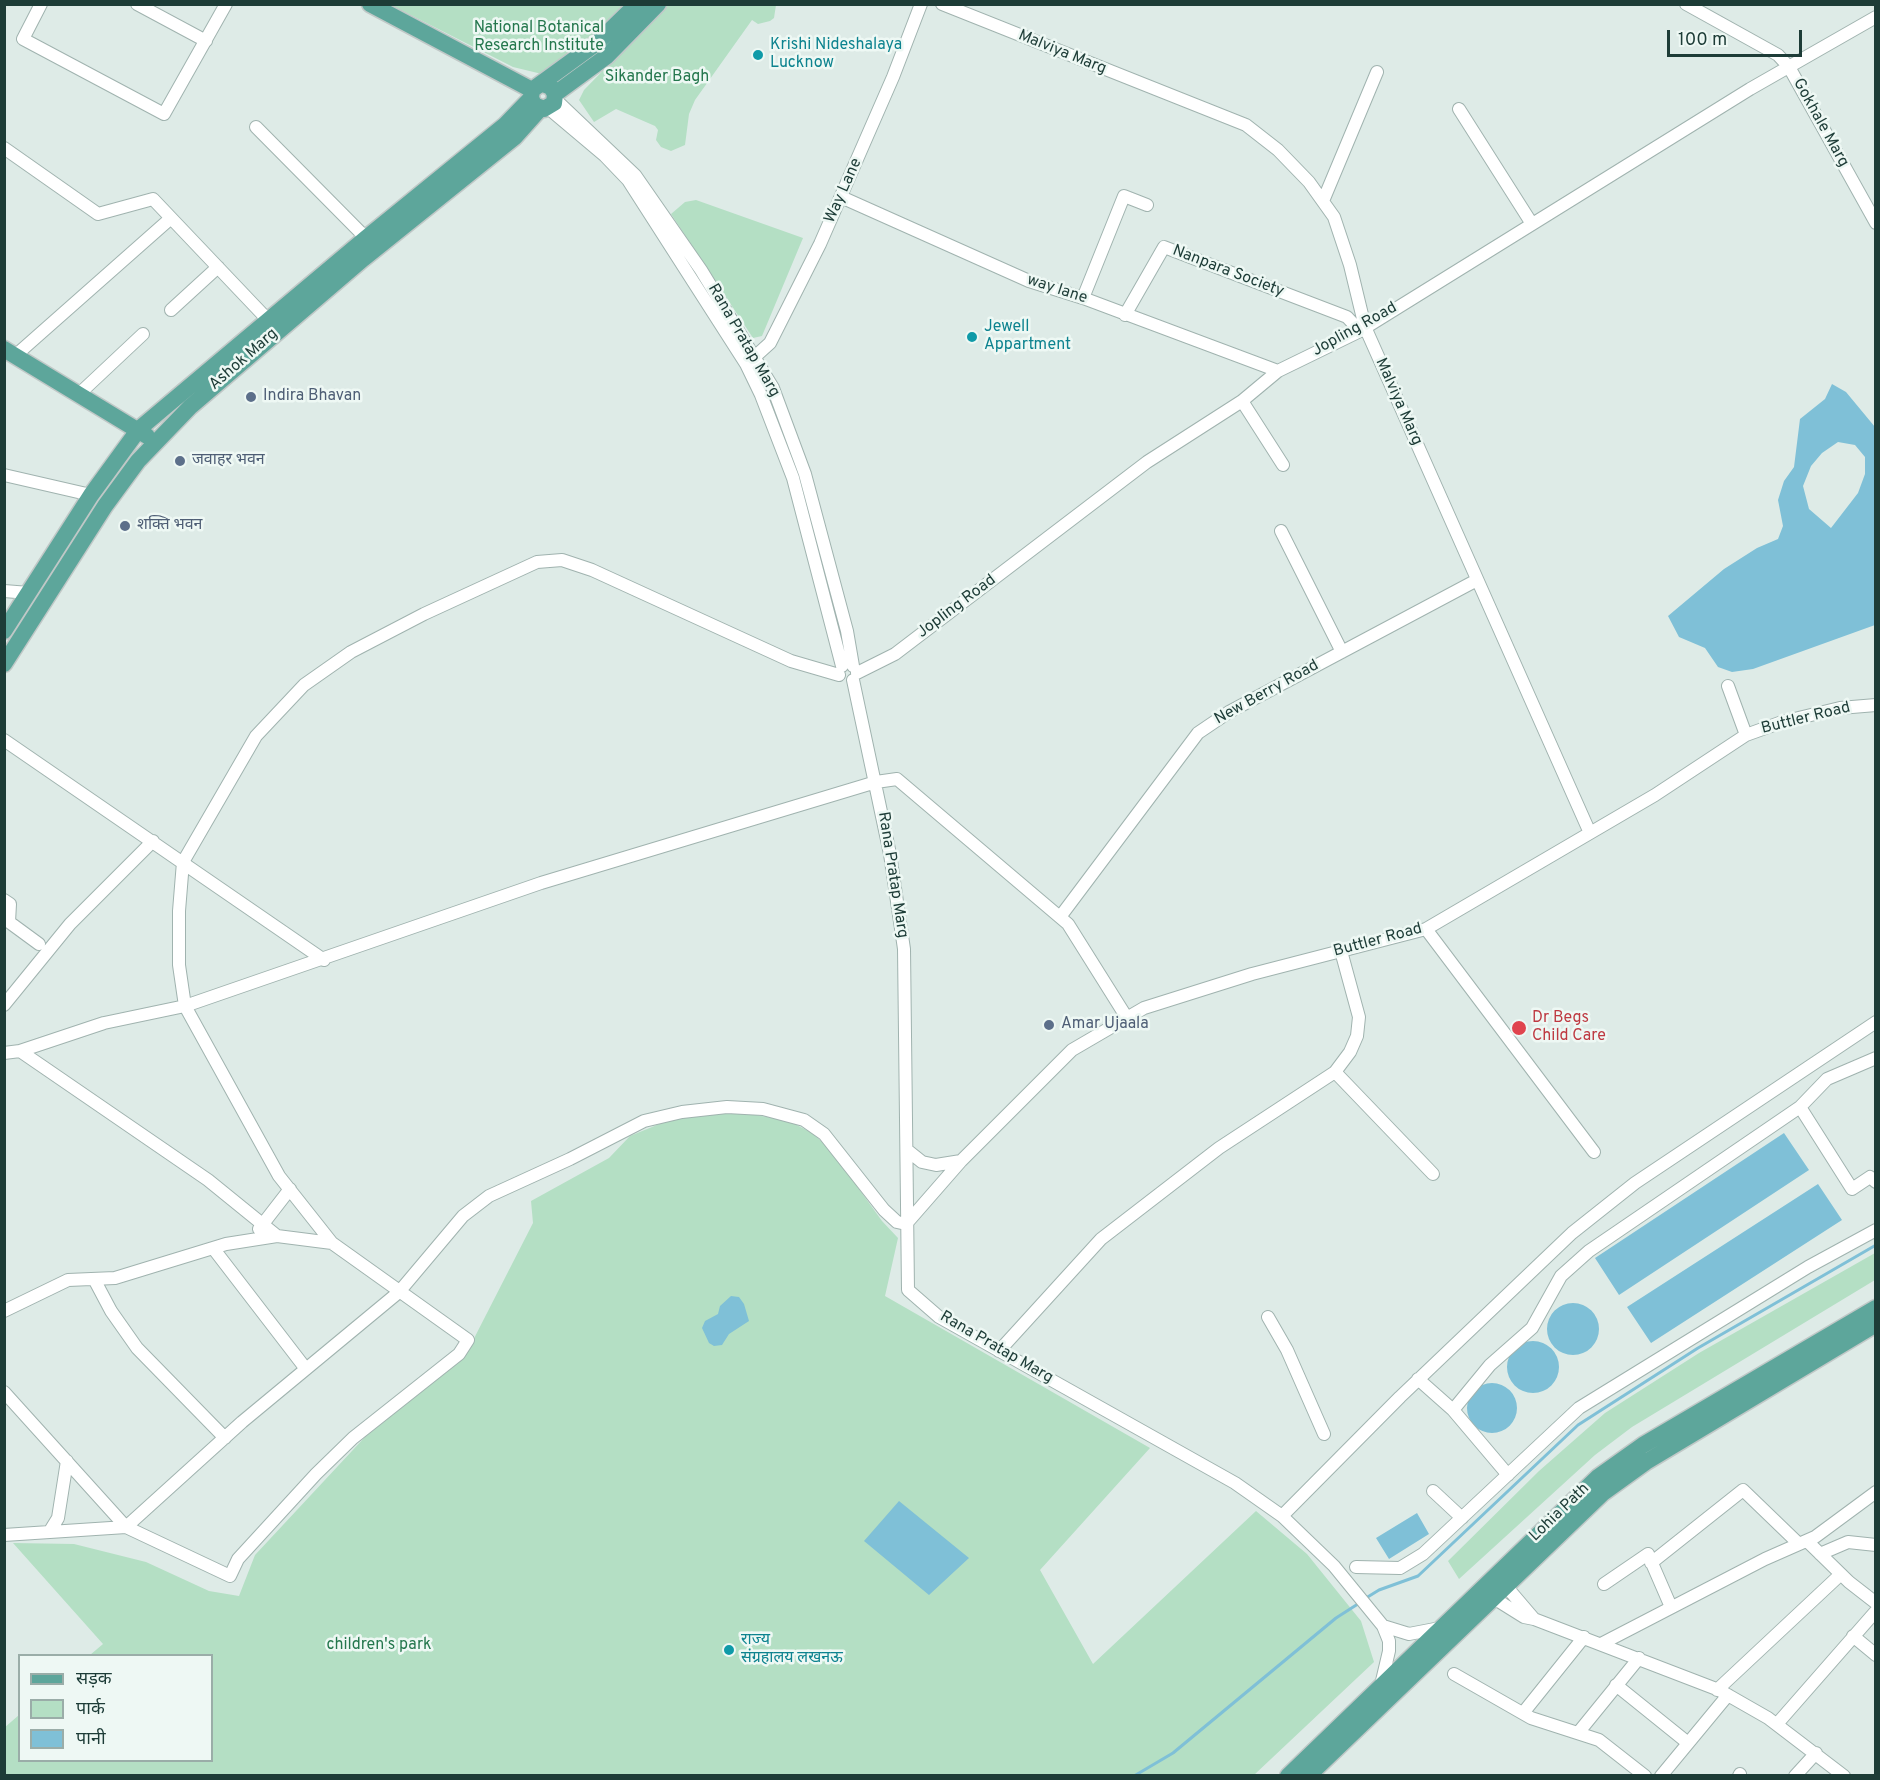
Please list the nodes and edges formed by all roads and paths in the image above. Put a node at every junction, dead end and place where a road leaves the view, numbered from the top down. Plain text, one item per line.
1 (41, 4) edge
2 (137, 4) edge
3 (226, 4) edge
4 (370, 4) edge
5 (637, 4) edge
6 (657, 4) edge
7 (921, 4) edge
8 (942, 4) edge
9 (1686, 4) edge
10 (1875, 17) edge
11 (206, 41) junction
12 (1789, 67) junction
13 (1377, 72) dead end
14 (544, 97) junction
15 (1460, 109) dead end
16 (256, 127) dead end
17 (4, 148) edge
18 (842, 197) junction
19 (1323, 201) junction
20 (1147, 205) dead end
21 (171, 218) junction
22 (1875, 223) edge
23 (1533, 224) junction
24 (366, 238) junction
25 (218, 267) junction
26 (1083, 298) junction
27 (171, 310) dead end
28 (1125, 315) junction
29 (268, 320) junction
30 (1363, 329) junction
31 (143, 334) dead end
32 (10, 352) edge
33 (750, 361) junction
34 (1278, 371) junction
35 (78, 395) junction
36 (1242, 401) junction
37 (139, 429) junction
38 (156, 443) junction
39 (1283, 465) dead end
40 (4, 475) edge
41 (91, 495) junction
42 (1281, 531) dead end
43 (1477, 580) junction
44 (4, 591) edge
45 (29, 593) junction
46 (4, 631) edge
47 (1342, 652) junction
48 (4, 664) edge
49 (848, 672) junction
50 (1728, 686) dead end
51 (1875, 705) edge
52 (1746, 735) junction
53 (4, 740) edge
54 (876, 782) junction
55 (1590, 833) junction
56 (153, 841) junction
57 (183, 862) junction
58 (4, 900) edge
59 (1060, 917) junction
60 (1426, 929) junction
61 (39, 944) dead end
62 (1341, 951) junction
63 (324, 960) junction
64 (4, 1005) edge
65 (185, 1006) junction
66 (1127, 1018) junction
67 (1875, 1022) edge
68 (20, 1051) junction
69 (4, 1053) edge
70 (1875, 1058) edge
71 (1335, 1072) junction
72 (1800, 1107) junction
73 (907, 1150) junction
74 (1594, 1152) dead end
75 (961, 1161) junction
76 (1433, 1174) dead end
77 (1875, 1182) edge
78 (290, 1190) junction
79 (906, 1224) junction
80 (263, 1225) junction
81 (1875, 1230) edge
82 (277, 1236) junction
83 (248, 1241) junction
84 (332, 1243) junction
85 (213, 1248) junction
86 (94, 1279) junction
87 (399, 1292) junction
88 (1875, 1308) edge
89 (4, 1311) edge
90 (1268, 1317) dead end
91 (1875, 1324) edge
92 (999, 1351) junction
93 (306, 1369) junction
94 (1418, 1379) junction
95 (4, 1392) edge
96 (1453, 1410) junction
97 (1324, 1434) dead end
98 (225, 1438) junction
99 (67, 1461) junction
100 (1508, 1475) junction
101 (1433, 1491) dead end
102 (1875, 1492) edge
103 (1282, 1516) junction
104 (1462, 1518) junction
105 (126, 1527) junction
106 (50, 1531) junction
107 (4, 1535) edge
108 (1803, 1543) junction
109 (1875, 1545) edge
110 (1820, 1554) junction
111 (1652, 1563) junction
112 (1356, 1567) dead end
113 (1841, 1574) junction
114 (1604, 1584) dead end
115 (1505, 1586) junction
116 (1492, 1598) junction
117 (1875, 1603) edge
118 (1671, 1607) junction
119 (1875, 1611) edge
120 (1534, 1619) junction
121 (1380, 1624) junction
122 (1440, 1628) junction
123 (1853, 1636) junction
124 (1584, 1637) junction
125 (1601, 1644) junction
126 (1875, 1654) edge
127 (1639, 1658) junction
128 (1454, 1674) dead end
129 (1381, 1685) junction
130 (1617, 1685) junction
131 (1722, 1693) junction
132 (1523, 1713) junction
133 (1777, 1724) junction
134 (1578, 1733) junction
135 (1688, 1743) junction
136 (1816, 1753) junction
137 (1288, 1776) edge
138 (1308, 1776) edge
139 (1645, 1776) edge
140 (1661, 1776) edge
141 (1795, 1776) edge
142 (1844, 1776) edge

1 - 11 street
2 - 11 street
3 - 11 street
4 - 14 main road, Rana Pratap Marg
5 - 14 main road, Ashok Marg
6 - 14 main road, Ashok Marg
7 - 18 street, Way Lane
8 - 19 street, Malviya Marg
9 - 12 street, Gokhale Marg
10 - 12 street, Jopling Road
12 - 22 street, Gokhale Marg
12 - 23 street, Jopling Road
13 - 19 street
14 - 24 main road, Ashok Marg
14 - 33 street, Rana Pratap Marg
14 - 38 main road, Ashok Marg
15 - 23 street
16 - 24 street
17 - 21 street
18 - 26 street, way lane
18 - 33 street, Way Lane
19 - 30 street, Malviya Marg
20 - 26 street
21 - 25 street
21 - 32 street
23 - 30 street, Jopling Road
24 - 29 main road, Ashok Marg
25 - 27 street
25 - 29 street
26 - 28 street, way lane
28 - 30 street, Nanpara Society
28 - 34 street, way lane
29 - 37 main road, Ashok Marg
30 - 34 street, Jopling Road
30 - 43 street, Malviya Marg
31 - 35 street
32 - 35 main road
33 - 49 street, Rana Pratap Marg
34 - 36 street, Jopling Road
35 - 37 main road
36 - 39 street
36 - 49 street, Jopling Road
37 - 38 main road
37 - 41 main road, Ashok Marg
38 - 48 main road, Ashok Marg
40 - 41 street
41 - 45 main road, Ashok Marg
42 - 47 street
43 - 47 street, New Berry Road
43 - 55 street, Malviya Marg
44 - 45 street
45 - 46 main road, Ashok Marg
47 - 59 street, New Berry Road
49 - 54 street, Rana Pratap Marg
49 - 57 street
50 - 52 street
51 - 52 street, Buttler Road
52 - 55 street, Buttler Road
53 - 56 street
54 - 59 street
54 - 63 street
54 - 73 street, Rana Pratap Marg
55 - 60 street, Buttler Road
56 - 57 street
56 - 64 street
57 - 63 street
57 - 65 street
58 - 61 street
59 - 66 street
60 - 62 street, Buttler Road
60 - 74 street
62 - 66 street, Buttler Road
62 - 71 street
63 - 65 street
65 - 68 street
65 - 78 street
66 - 75 street, Buttler Road
67 - 94 street
68 - 69 street
68 - 80 street
70 - 72 street
71 - 76 street
71 - 92 street
72 - 77 street
72 - 96 street
73 - 75 street
73 - 79 street, Rana Pratap Marg
75 - 79 street, Buttler Road
78 - 80 street
78 - 84 street
79 - 87 street
79 - 92 street, Rana Pratap Marg
80 - 82 street
80 - 83 street
81 - 100 street
82 - 83 street
82 - 84 street
83 - 85 street
84 - 87 street
85 - 86 street
85 - 93 street
86 - 89 street
86 - 98 street
87 - 93 street
87 - 105 street
88 - 122 main road, Lohia Path
90 - 97 street
91 - 115 main road, Lohia Path
92 - 103 street, Rana Pratap Marg
93 - 98 street
94 - 96 street
94 - 103 street
95 - 99 street
96 - 100 street
98 - 105 street
99 - 105 street
99 - 106 street
100 - 104 street
101 - 104 street
102 - 108 street
103 - 121 street, Rana Pratap Marg
104 - 112 street
105 - 106 street
106 - 107 street
108 - 110 street
108 - 111 street
108 - 118 street
109 - 110 street
110 - 113 street
111 - 114 street
111 - 118 street
113 - 117 street
113 - 131 street
115 - 116 main road, Lohia Path
115 - 120 street
116 - 120 street
116 - 138 main road, Lohia Path
118 - 125 street
119 - 123 street
120 - 124 street
121 - 122 street
121 - 129 street
122 - 129 main road, Lohia Path
123 - 126 street
123 - 133 street
124 - 125 street
124 - 132 street
125 - 127 street
127 - 130 street
127 - 131 street
128 - 132 street
129 - 137 main road, Lohia Path
130 - 134 street
130 - 135 street
131 - 133 street
131 - 135 street
132 - 134 street
133 - 136 street
134 - 139 street
135 - 140 street
136 - 141 street
136 - 142 street

